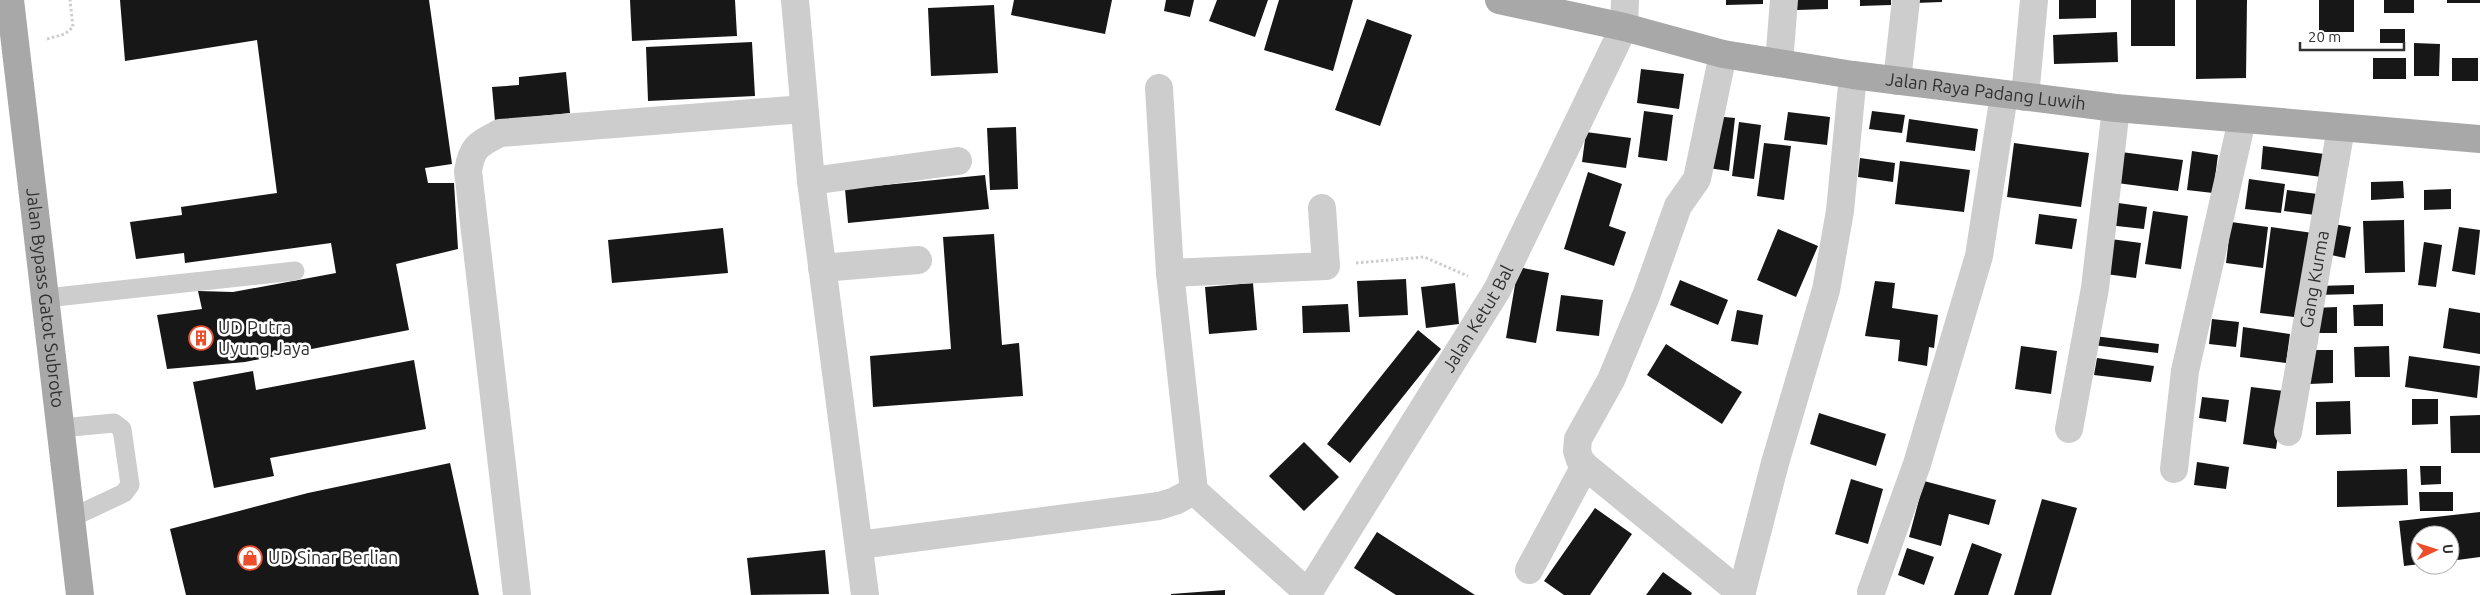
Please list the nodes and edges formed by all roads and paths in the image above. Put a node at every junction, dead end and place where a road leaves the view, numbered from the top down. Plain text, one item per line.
1 (70, 0) edge
2 (795, 0) edge
3 (1499, 0) edge
4 (1625, 0) edge
5 (1784, 0) edge
6 (1906, 0) edge
7 (2034, 0) edge
8 (7, 5) edge
9 (1624, 27) junction
10 (17, 48) junction
11 (1723, 54) junction
12 (1779, 63) junction
13 (1853, 75) junction
14 (1897, 81) junction
15 (1159, 88) dead end
16 (2015, 96) junction
17 (2116, 108) junction
18 (804, 109) junction
19 (2242, 120) junction
20 (2341, 128) junction
21 (2480, 139) edge
22 (958, 161) dead end
23 (811, 181) junction
24 (1322, 208) dead end
25 (918, 260) dead end
26 (1326, 266) junction
27 (822, 268) junction
28 (295, 271) dead end
29 (1170, 273) junction
30 (1497, 290) junction
31 (46, 298) junction
32 (61, 428) junction
33 (2069, 428) dead end
34 (2288, 432) dead end
35 (1586, 466) junction
36 (2174, 469) dead end
37 (1194, 491) junction
38 (71, 518) junction
39 (859, 545) junction
40 (1529, 570) dead end
41 (1871, 592) dead end
42 (1307, 594) edge
43 (80, 595) edge
44 (517, 595) edge
45 (865, 595) edge
46 (1741, 595) edge

1 - 10 path
2 - 18 street
3 - 9 main road, Jalan Raya Padang Luwih
4 - 9 street
5 - 12 street
6 - 14 street
7 - 16 street
8 - 10 main road, Jalan Bypass Gatot Subroto
9 - 11 main road, Jalan Raya Padang Luwih
9 - 30 street, Jalan Ketut Bal
10 - 31 main road, Jalan Bypass Gatot Subroto
11 - 12 main road, Jalan Raya Padang Luwih
11 - 35 street
12 - 13 main road, Jalan Raya Padang Luwih
13 - 14 main road, Jalan Raya Padang Luwih
13 - 46 street
14 - 16 main road, Jalan Raya Padang Luwih
15 - 29 street
16 - 17 main road, Jalan Raya Padang Luwih
16 - 41 street
17 - 19 main road, Jalan Raya Padang Luwih
17 - 33 street
18 - 23 street
18 - 44 street
19 - 20 main road, Jalan Raya Padang Luwih
19 - 36 street
20 - 21 main road, Jalan Raya Padang Luwih
20 - 34 street, Gang Kurma
22 - 23 street
23 - 27 street
24 - 26 street
25 - 27 street
26 - 29 street
26 - 30 path
27 - 39 street
28 - 31 lane
29 - 37 street
30 - 42 street, Jalan Ketut Bal
31 - 32 main road, Jalan Bypass Gatot Subroto
32 - 38 main road, Jalan Bypass Gatot Subroto
32 - 38 lane
35 - 40 street
35 - 46 street
37 - 39 street
37 - 42 street
38 - 43 main road, Jalan Bypass Gatot Subroto
39 - 45 street

